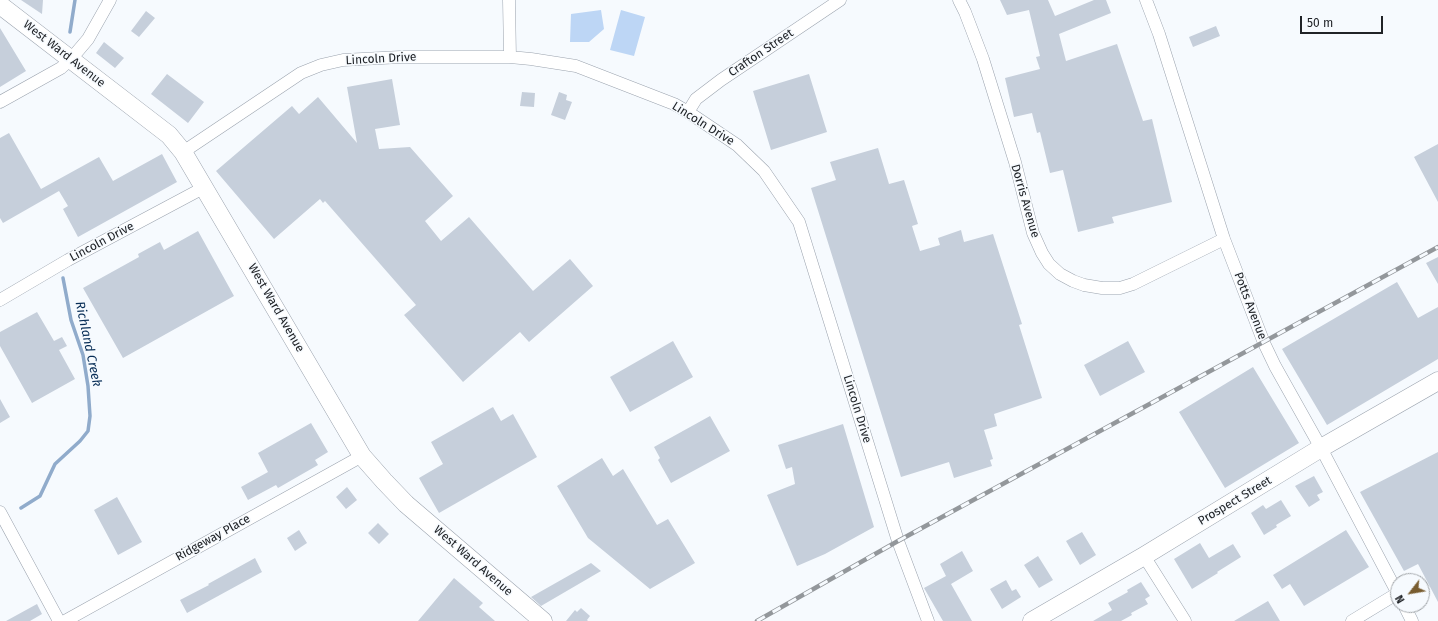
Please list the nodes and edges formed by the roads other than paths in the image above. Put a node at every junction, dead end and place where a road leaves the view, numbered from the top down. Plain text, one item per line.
1 (110, 0) edge
2 (509, 0) edge
3 (840, 0) edge
4 (959, 0) edge
5 (1146, 0) edge
6 (0, 5) edge
7 (510, 57) junction
8 (71, 59) junction
9 (0, 102) edge
10 (688, 112) junction
11 (184, 152) junction
12 (205, 186) junction
13 (1224, 239) junction
14 (0, 300) edge
15 (1438, 382) edge
16 (1321, 448) junction
17 (362, 456) junction
18 (0, 512) edge
19 (1144, 556) junction
20 (1390, 578) edge
21 (1390, 598) edge
22 (59, 621) edge
23 (65, 621) edge
24 (543, 621) edge
25 (928, 621) edge
26 (1032, 621) edge
27 (1185, 621) edge
28 (1352, 621) edge

1 - 8 street
2 - 7 street
3 - 10 street, Crafton Street
4 - 13 street, Dorris Avenue
5 - 13 street, Potts Avenue
6 - 8 street, West Ward Avenue
7 - 10 street, Lincoln Drive
7 - 11 street, Lincoln Drive
8 - 9 street
8 - 11 street, West Ward Avenue
10 - 25 street, Lincoln Drive
11 - 12 street, West Ward Avenue
12 - 14 street, Lincoln Drive
12 - 17 street, West Ward Avenue
13 - 16 street, Potts Avenue
15 - 16 street, Prospect Street
16 - 19 street, Prospect Street
16 - 20 street, Potts Avenue
17 - 23 street, Ridgeway Place
17 - 24 street, West Ward Avenue
18 - 22 street
19 - 26 street, Prospect Street
19 - 27 street
21 - 28 street

